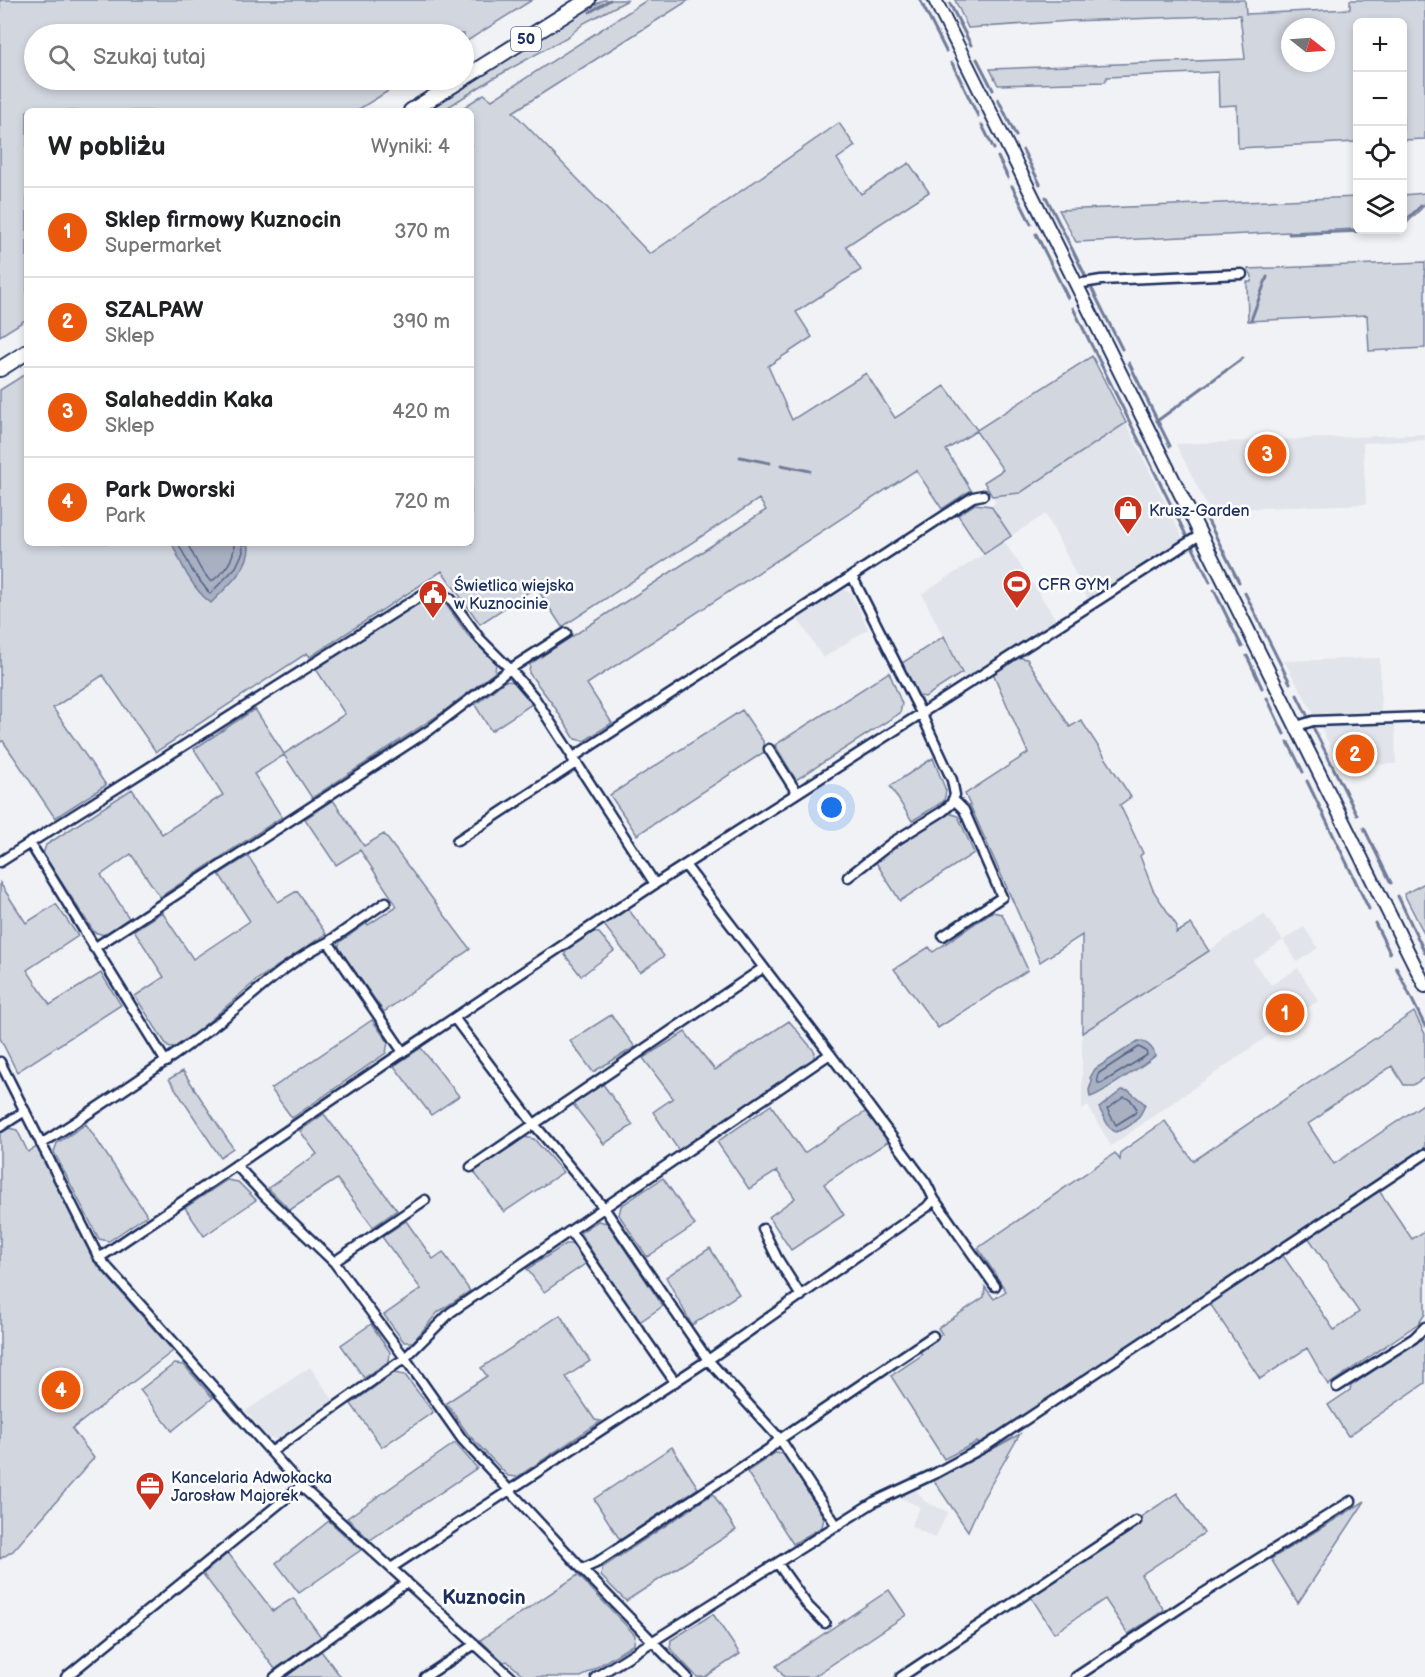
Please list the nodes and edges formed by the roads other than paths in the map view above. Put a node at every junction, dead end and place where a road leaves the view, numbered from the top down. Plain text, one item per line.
1 (588, 0) edge
2 (935, 0) edge
3 (474, 71) edge
4 (444, 90) edge
5 (416, 108) edge
6 (1242, 274) dead end
7 (1077, 284) junction
8 (24, 354) edge
9 (0, 369) edge
10 (983, 495) dead end
11 (1200, 535) junction
12 (852, 576) junction
13 (566, 633) dead end
14 (510, 669) junction
15 (921, 712) junction
16 (1425, 717) edge
17 (1297, 726) junction
18 (769, 749) dead end
19 (574, 761) junction
20 (797, 793) junction
21 (953, 799) junction
22 (457, 841) dead end
23 (30, 843) junction
24 (0, 862) edge
25 (685, 865) junction
26 (848, 877) dead end
27 (655, 884) junction
28 (386, 902) dead end
29 (943, 936) dead end
30 (328, 942) junction
31 (94, 948) junction
32 (763, 968) junction
33 (1425, 986) edge
34 (455, 1018) junction
35 (403, 1052) junction
36 (830, 1054) junction
37 (0, 1062) edge
38 (166, 1062) junction
39 (25, 1111) junction
40 (533, 1123) junction
41 (0, 1127) edge
42 (41, 1144) junction
43 (1425, 1154) edge
44 (236, 1165) junction
45 (471, 1167) dead end
46 (934, 1198) junction
47 (425, 1200) dead end
48 (603, 1208) junction
49 (763, 1229) dead end
50 (571, 1232) junction
51 (99, 1258) junction
52 (334, 1262) junction
53 (995, 1286) dead end
54 (801, 1296) junction
55 (1425, 1327) edge
56 (933, 1336) dead end
57 (405, 1358) junction
58 (708, 1360) junction
59 (675, 1382) junction
60 (1337, 1387) dead end
61 (780, 1439) junction
62 (271, 1452) junction
63 (301, 1486) junction
64 (509, 1490) junction
65 (1352, 1502) dead end
66 (1136, 1521) dead end
67 (837, 1526) junction
68 (778, 1564) junction
69 (392, 1568) junction
70 (582, 1569) junction
71 (407, 1582) junction
72 (825, 1623) dead end
73 (654, 1642) junction
74 (475, 1644) junction
75 (66, 1677) edge
76 (275, 1677) edge
77 (425, 1677) edge
78 (512, 1677) edge
79 (596, 1677) edge
80 (687, 1677) edge
81 (901, 1677) edge
82 (1076, 1677) edge

1 - 3 main road, 50
2 - 7 street
4 - 5 main road, 50
6 - 7 street
7 - 11 street
8 - 9 main road
10 - 12 street
11 - 15 street
11 - 17 street
12 - 15 street
12 - 19 street
13 - 14 street
14 - 19 street
14 - 23 street
14 - 31 street
15 - 20 street
15 - 21 street
16 - 17 street
17 - 33 street
18 - 20 street
19 - 22 street
19 - 27 street
20 - 25 street
21 - 26 street
21 - 29 street
23 - 24 street
23 - 31 street
25 - 27 street
25 - 32 street
27 - 34 street
28 - 30 street
30 - 35 street
30 - 38 street
31 - 38 street
32 - 36 street
32 - 40 street
34 - 35 street
34 - 40 street
35 - 44 street
36 - 46 street
36 - 48 street
37 - 39 street
38 - 42 street
39 - 41 street
39 - 42 street
40 - 45 street
40 - 48 street
42 - 51 street
43 - 67 street
44 - 51 street
44 - 52 street
46 - 53 street
46 - 54 street
47 - 52 street
48 - 50 street
48 - 58 street
49 - 54 street
50 - 57 street
50 - 59 street
51 - 62 street
52 - 57 street
54 - 58 street
55 - 60 street
56 - 61 street
57 - 62 street
57 - 64 street
58 - 59 street
58 - 61 street
59 - 64 street
61 - 67 street
61 - 70 street
62 - 63 street
63 - 69 street
63 - 75 street
64 - 69 street
64 - 70 street
65 - 82 street
66 - 81 street
67 - 68 street
68 - 72 street
68 - 73 street
69 - 71 street
70 - 73 street
71 - 74 street
71 - 76 street
73 - 79 street
73 - 80 street
74 - 77 street
74 - 78 street

